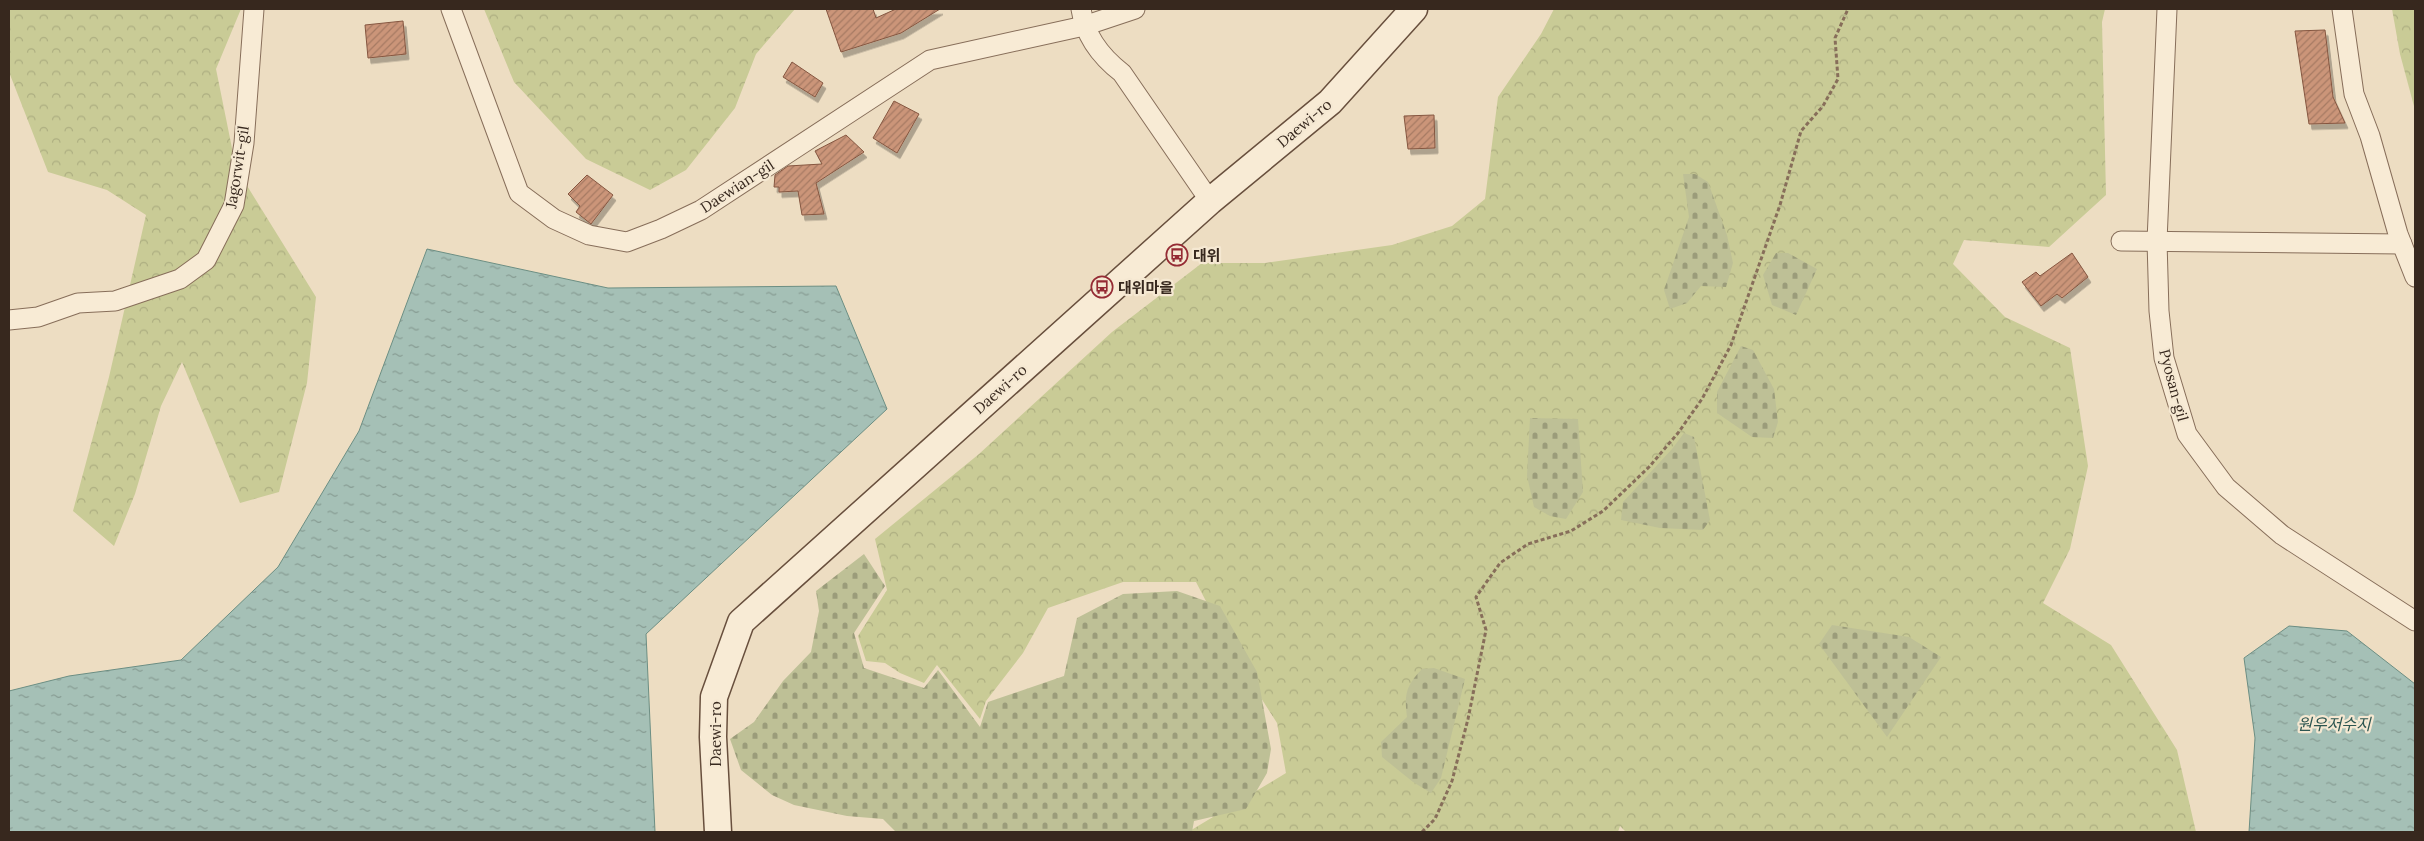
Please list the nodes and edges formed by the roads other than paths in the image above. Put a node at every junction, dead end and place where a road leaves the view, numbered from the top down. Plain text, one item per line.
1 (254, 9) edge
2 (451, 9) edge
3 (1134, 9) edge
4 (1414, 9) edge
5 (2167, 9) edge
6 (2342, 9) edge
7 (1082, 17) edge
8 (1210, 201) junction
9 (2122, 241) dead end
10 (2157, 241) junction
11 (2402, 244) junction
12 (2415, 277) edge
13 (9, 320) edge
14 (2415, 621) edge
15 (718, 832) edge

1 - 13 street, Jagorwit-gil
2 - 7 street, Daewian-gil
3 - 7 street, Daewian-gil
4 - 8 main road, Daewi-ro
5 - 10 street, Pyosan-gil
6 - 11 street
7 - 8 street
8 - 15 main road, Daewi-ro
9 - 10 street
10 - 11 street
10 - 14 street, Pyosan-gil
11 - 12 street

